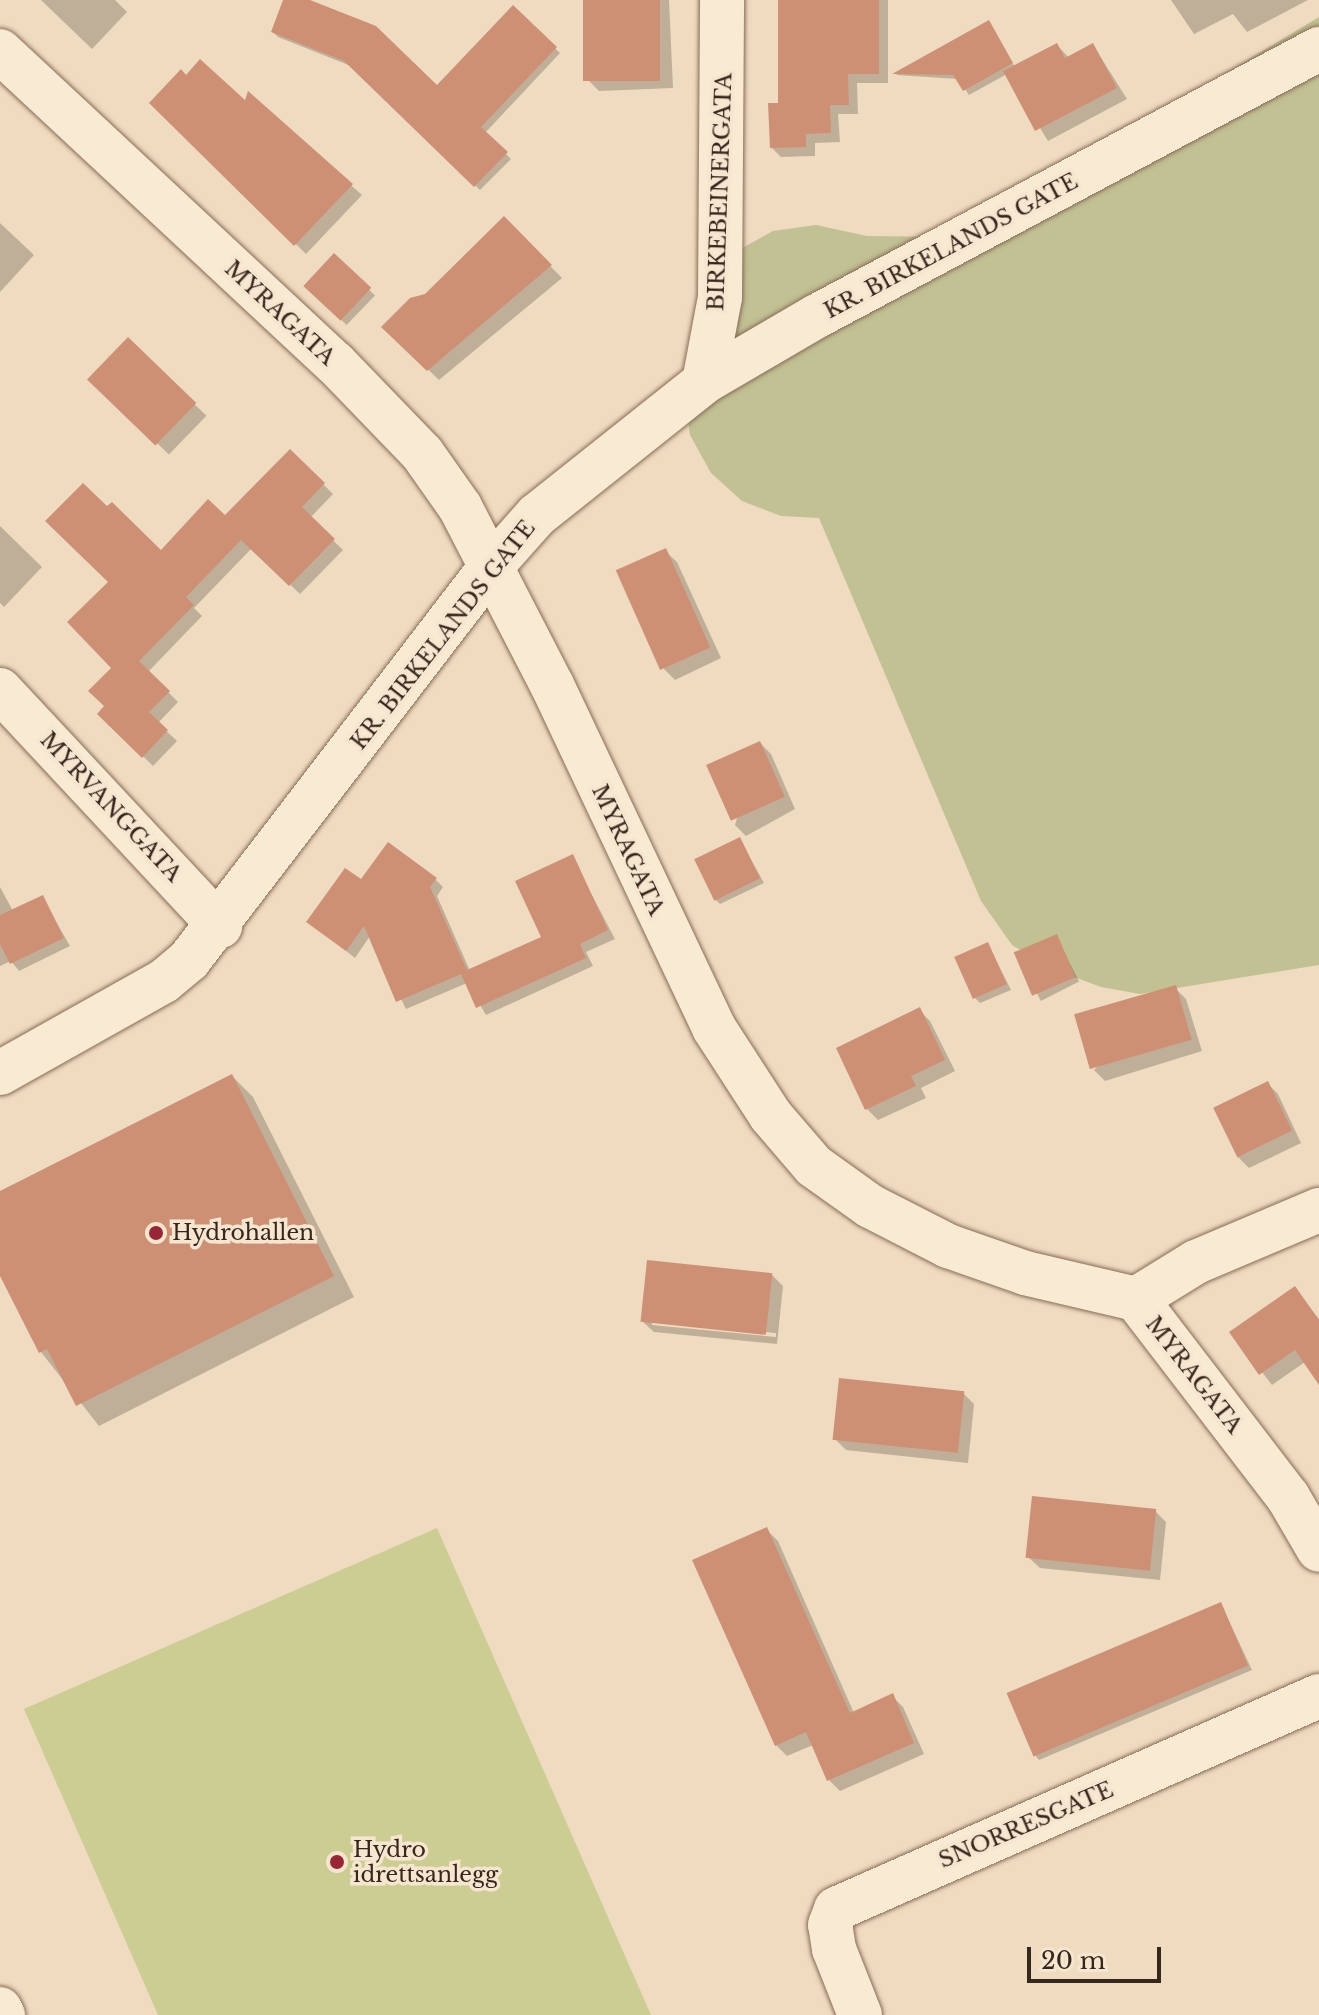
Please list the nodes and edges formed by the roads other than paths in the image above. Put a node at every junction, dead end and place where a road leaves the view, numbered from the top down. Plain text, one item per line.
1 (722, 0) edge
2 (1319, 49) edge
3 (0, 51) edge
4 (704, 382) junction
5 (489, 569) junction
6 (0, 690) edge
7 (220, 926) junction
8 (0, 1073) edge
9 (1319, 1210) edge
10 (1136, 1299) junction
11 (1319, 1550) edge
12 (1319, 1696) edge
13 (0, 2009) edge
14 (3, 2015) edge
15 (860, 2015) edge

1 - 4 street, BIRKEBEINERGATA
2 - 4 street, KR. BIRKELANDS GATE
3 - 5 street, MYRAGATA
4 - 5 street, KR. BIRKELANDS GATE
5 - 7 street, KR. BIRKELANDS GATE
5 - 10 street, MYRAGATA
6 - 7 street, MYRVANGGATA
7 - 8 street, KR. BIRKELANDS GATE
9 - 10 street
10 - 11 street, MYRAGATA
12 - 15 street, SNORRESGATE
13 - 14 street

